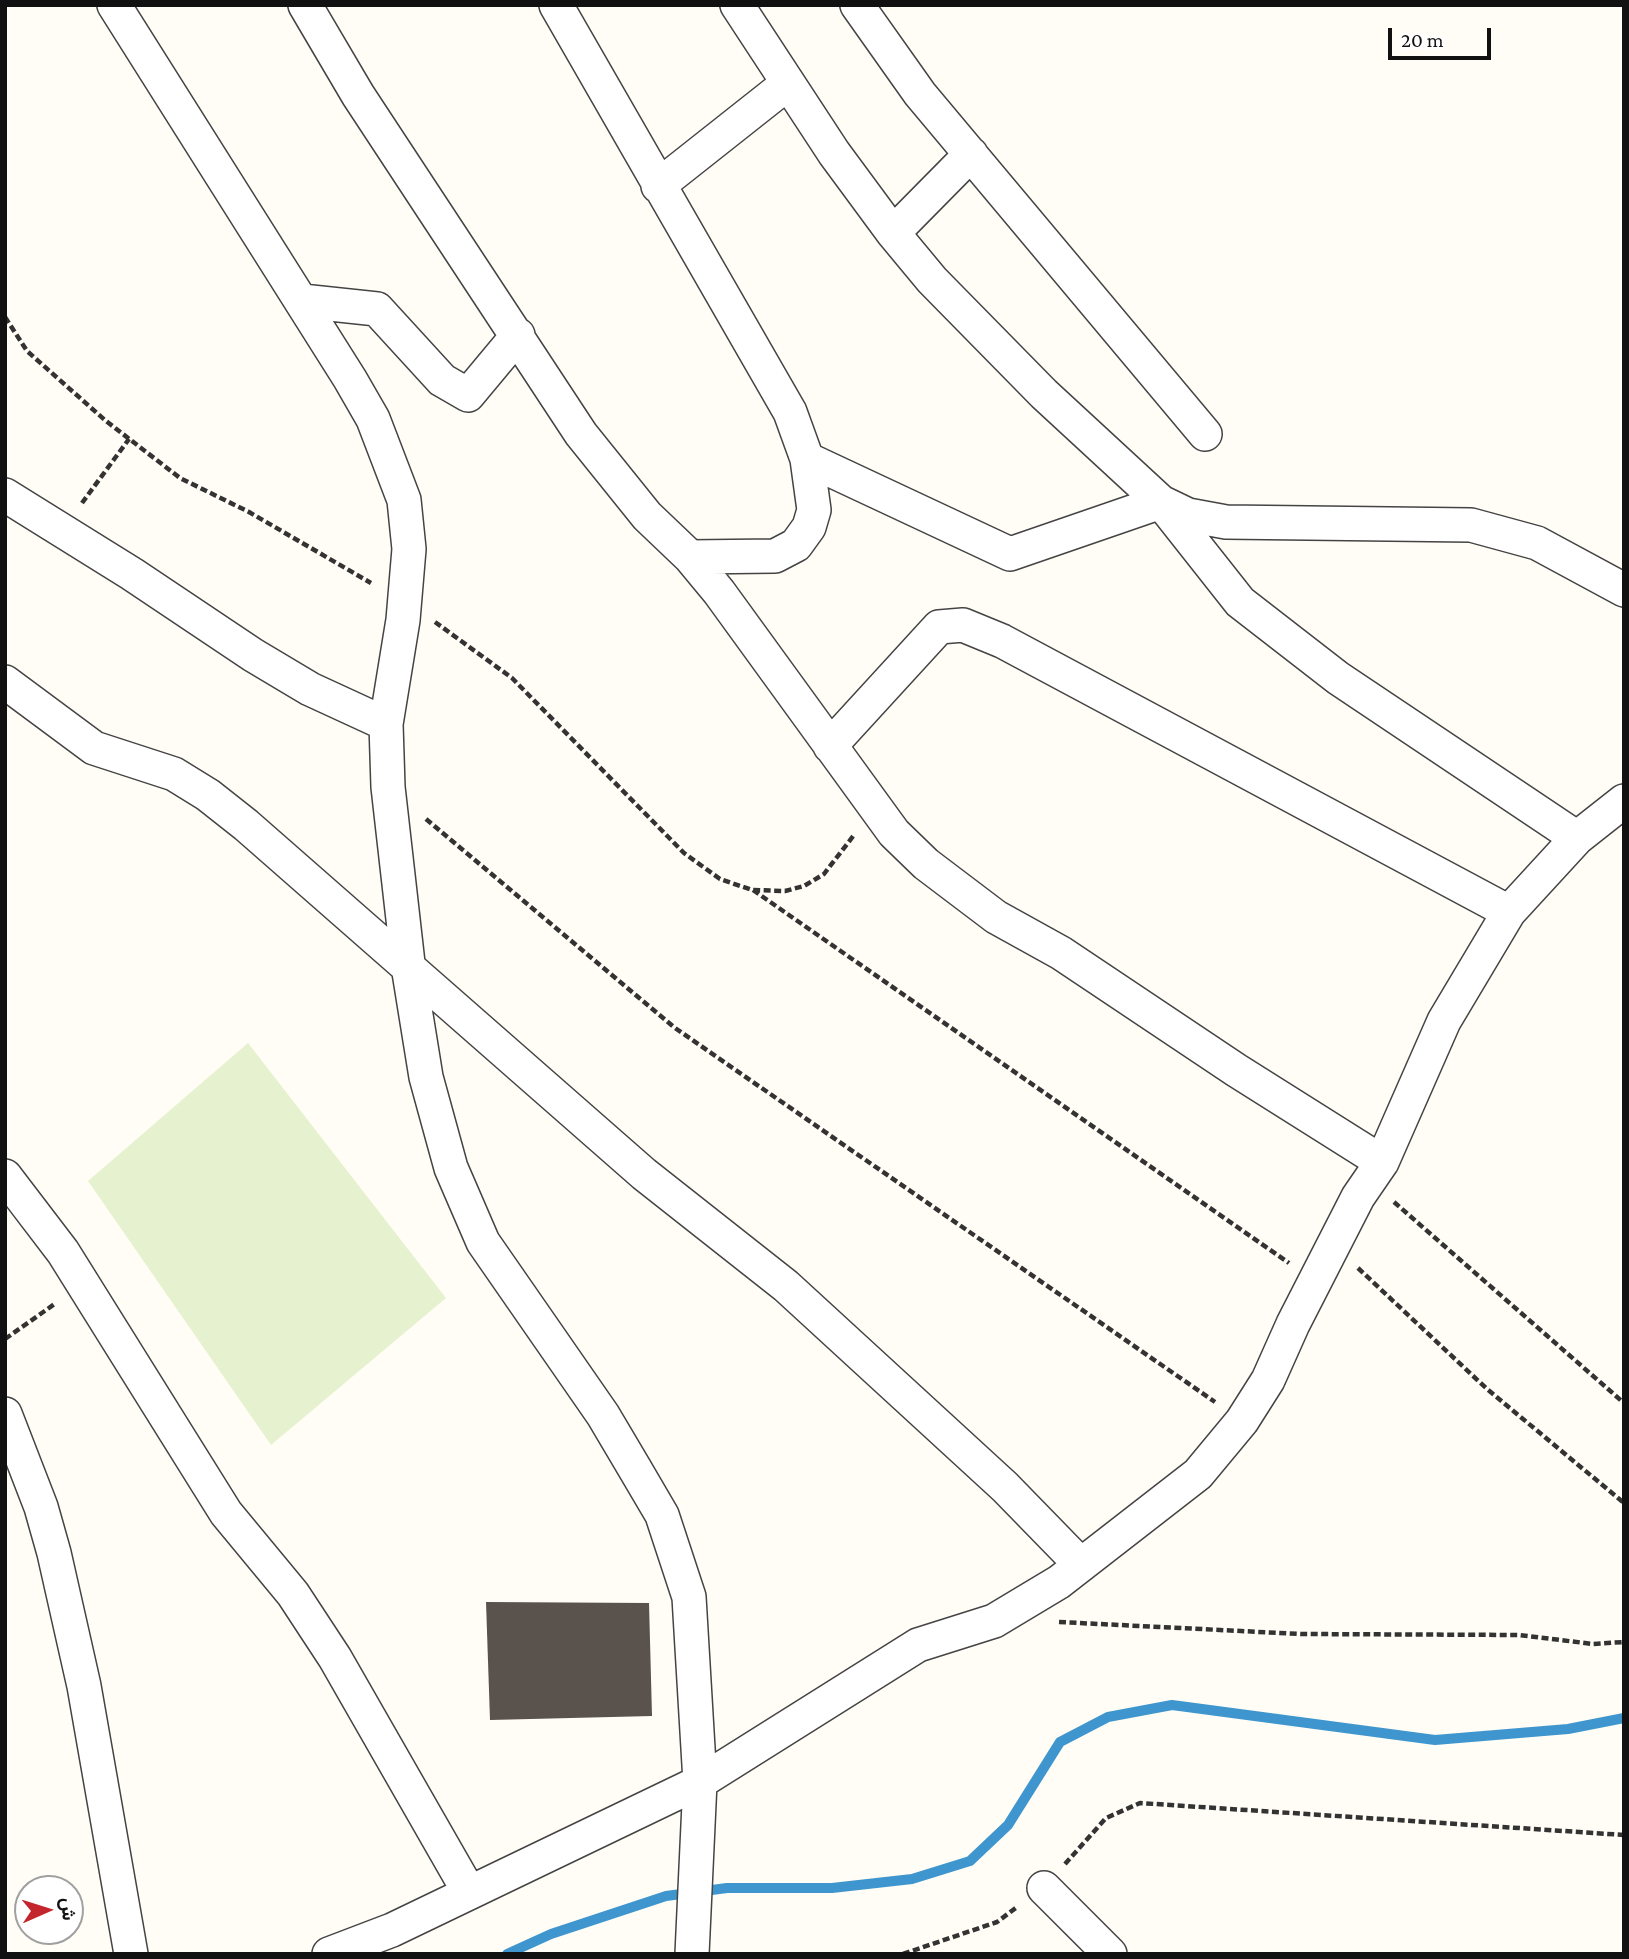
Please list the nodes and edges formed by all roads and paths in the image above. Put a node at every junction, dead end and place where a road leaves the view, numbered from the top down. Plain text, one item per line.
1 (114, 5) edge
2 (556, 5) edge
3 (737, 5) edge
4 (857, 5) edge
5 (314, 8) edge
6 (787, 84) junction
7 (971, 154) junction
8 (658, 186) junction
9 (893, 233) junction
10 (302, 301) junction
11 (5, 317) edge
12 (518, 335) junction
13 (1205, 434) dead end
14 (129, 439) junction
15 (807, 459) junction
16 (5, 495) edge
17 (1161, 502) junction
18 (61, 532) junction
19 (690, 556) junction
20 (1624, 590) edge
21 (405, 602) junction
22 (5, 682) edge
23 (386, 724) junction
24 (830, 746) junction
25 (388, 787) junction
26 (1624, 801) edge
27 (873, 805) junction
28 (1577, 838) junction
29 (752, 890) junction
30 (1508, 912) junction
31 (410, 972) junction
32 (1376, 1171) junction
33 (5, 1176) edge
34 (1335, 1246) junction
35 (1316, 1282) junction
36 (83, 1284) junction
37 (5, 1339) edge
38 (1624, 1403) edge
39 (5, 1414) edge
40 (1242, 1421) junction
41 (1624, 1503) edge
42 (1081, 1565) junction
43 (1054, 1622) dead end
44 (1624, 1642) edge
45 (700, 1782) junction
46 (1624, 1835) edge
47 (1044, 1888) junction
48 (469, 1892) junction
49 (131, 1954) edge
50 (329, 1954) edge
51 (692, 1954) edge
52 (903, 1954) edge
53 (1111, 1954) edge

1 - 10 street
2 - 8 street
3 - 6 street
4 - 7 street
5 - 12 street
6 - 8 street
6 - 9 street
7 - 9 street
7 - 13 street
8 - 15 street
9 - 17 street
10 - 12 street
10 - 21 street
11 - 14 path
12 - 19 street
14 - 18 path
14 - 21 path
15 - 17 street
15 - 19 street
16 - 18 street
17 - 20 street
17 - 28 street
18 - 23 street
19 - 24 street
21 - 23 street
21 - 29 path
22 - 31 street
23 - 25 street
24 - 27 street
24 - 30 street
25 - 31 street
25 - 40 path
26 - 28 street
27 - 29 path
27 - 32 street
28 - 30 street
29 - 35 path
30 - 32 street
31 - 42 street
31 - 45 street
32 - 34 street
32 - 38 path
33 - 36 street
34 - 35 street
34 - 41 path
35 - 40 street
36 - 37 path
36 - 48 street
39 - 49 street
40 - 42 street
42 - 45 street
43 - 44 path
45 - 48 street
45 - 51 street
46 - 47 path
47 - 52 path
47 - 53 street
48 - 50 street

